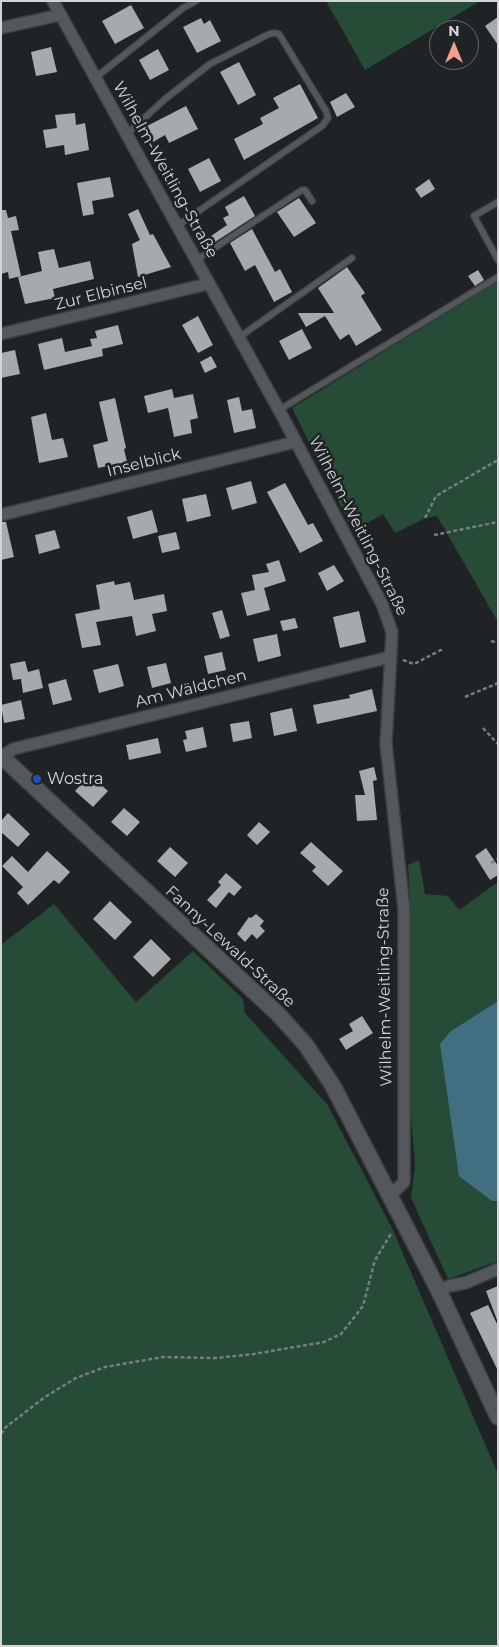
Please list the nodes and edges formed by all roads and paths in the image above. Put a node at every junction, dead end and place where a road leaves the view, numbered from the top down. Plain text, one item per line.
1 (53, 1) edge
2 (196, 1) edge
3 (60, 15) junction
4 (1, 28) edge
5 (95, 78) junction
6 (126, 135) junction
7 (312, 200) dead end
8 (498, 202) edge
9 (176, 227) junction
10 (352, 258) dead end
11 (498, 260) edge
12 (195, 262) junction
13 (498, 277) edge
14 (208, 284) junction
15 (1, 334) edge
16 (238, 338) junction
17 (279, 410) junction
18 (295, 442) junction
19 (498, 460) edge
20 (1, 515) edge
21 (425, 518) dead end
22 (498, 522) edge
23 (434, 536) dead end
24 (491, 641) dead end
25 (498, 643) edge
26 (443, 649) dead end
27 (390, 657) junction
28 (498, 683) edge
29 (465, 697) dead end
30 (483, 728) dead end
31 (498, 744) edge
32 (2, 757) edge
33 (498, 858) edge
34 (492, 863) dead end
35 (390, 1196) junction
36 (401, 1218) junction
37 (498, 1269) edge
38 (439, 1291) junction
39 (498, 1417) edge
40 (1, 1434) edge

1 - 3 street, Wilhelm-Weitling-Straße
2 - 5 lane
3 - 4 street
3 - 5 street, Wilhelm-Weitling-Straße
5 - 6 street, Wilhelm-Weitling-Straße
6 - 9 street, Wilhelm-Weitling-Straße
6 - 9 lane
7 - 12 lane
8 - 11 lane
9 - 12 street, Wilhelm-Weitling-Straße
10 - 16 lane
12 - 14 street, Wilhelm-Weitling-Straße
13 - 17 lane
14 - 15 street, Zur Elbinsel
14 - 16 street, Wilhelm-Weitling-Straße
16 - 17 street, Wilhelm-Weitling-Straße
17 - 18 street, Wilhelm-Weitling-Straße
18 - 20 street, Inselblick
18 - 27 street, Wilhelm-Weitling-Straße
19 - 21 path
22 - 23 path
24 - 25 path
26 - 27 path
27 - 32 street, Am Wäldchen
27 - 35 street, Wilhelm-Weitling-Straße
28 - 29 path
30 - 31 path
32 - 35 street, Fanny-Lewald-Straße
33 - 34 path
35 - 36 street
36 - 38 street
36 - 40 path
37 - 38 street
38 - 39 street

